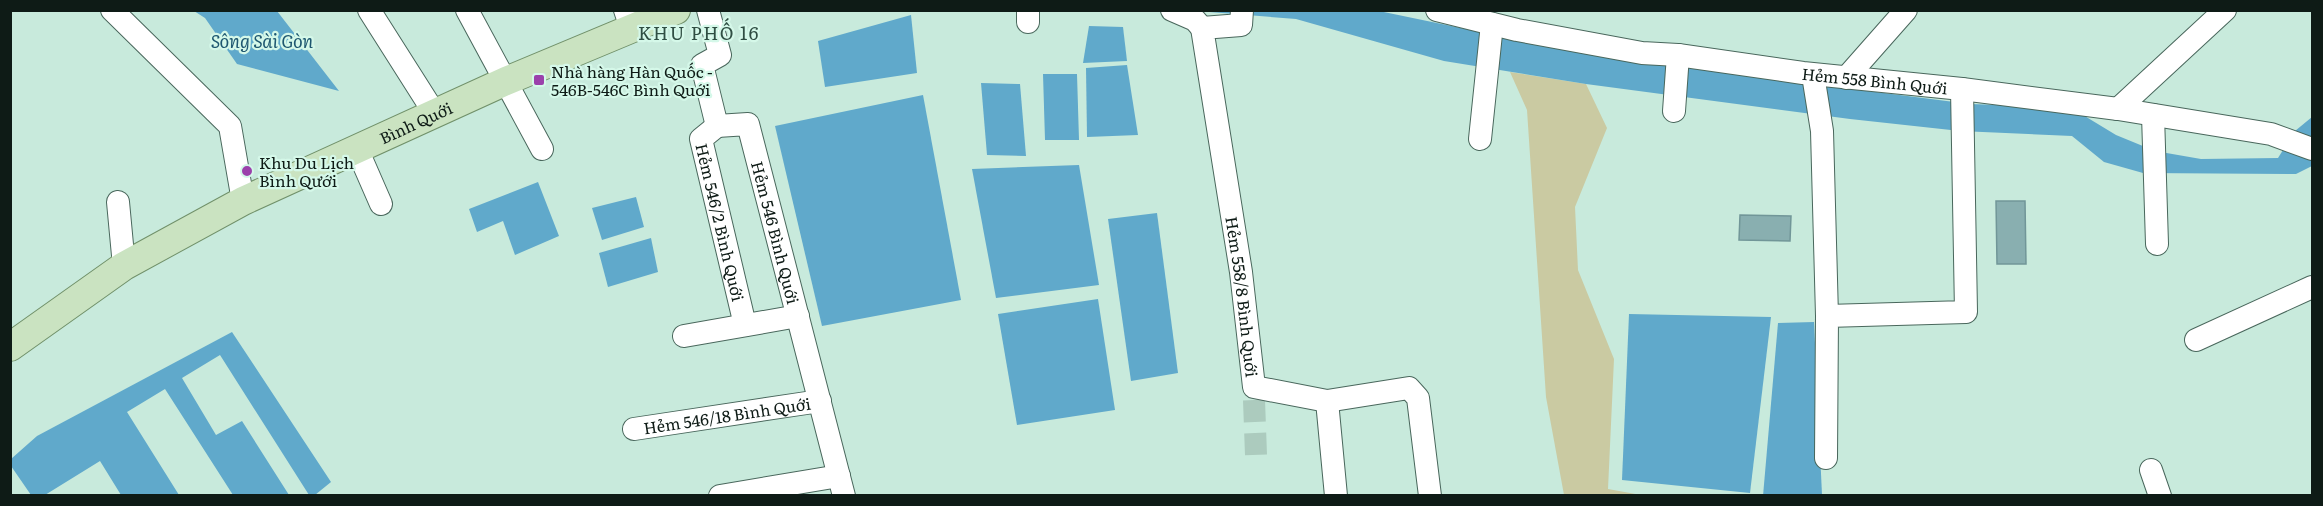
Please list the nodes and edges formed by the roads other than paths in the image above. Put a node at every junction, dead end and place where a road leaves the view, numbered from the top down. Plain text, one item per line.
1 (112, 10) edge
2 (369, 10) edge
3 (467, 10) edge
4 (676, 10) edge
5 (708, 10) edge
6 (1437, 10) edge
7 (1906, 10) edge
8 (2225, 10) edge
9 (1173, 11) edge
10 (1242, 15) edge
11 (628, 20) edge
12 (1520, 20) edge
13 (1491, 27) junction
14 (1202, 28) junction
15 (1678, 54) junction
16 (1813, 75) junction
17 (1846, 78) junction
18 (509, 88) junction
19 (1962, 93) junction
20 (1675, 104) dead end
21 (2118, 109) junction
22 (435, 114) junction
23 (2153, 115) junction
24 (717, 126) junction
25 (1480, 139) dead end
26 (2313, 149) edge
27 (357, 150) junction
28 (542, 150) dead end
29 (243, 201) junction
30 (118, 202) dead end
31 (381, 204) dead end
32 (2157, 244) dead end
33 (124, 266) junction
34 (2313, 287) edge
35 (798, 316) junction
36 (1827, 316) junction
37 (745, 325) junction
38 (684, 336) dead end
39 (2196, 340) dead end
40 (10, 347) edge
41 (820, 401) junction
42 (1327, 401) junction
43 (634, 429) dead end
44 (1826, 458) dead end
45 (2151, 470) dead end
46 (842, 486) edge
47 (720, 495) edge
48 (1336, 495) edge
49 (1430, 495) edge
50 (2160, 495) edge

1 - 29 street
2 - 22 street
3 - 18 street
4 - 11 main road, Bình Quới
5 - 24 street
6 - 13 street, Hẻm 558 Bình Quới
7 - 17 street
8 - 21 street
9 - 14 street
10 - 14 street
11 - 18 main road, Bình Quới
12 - 13 street, Hẻm 558 Bình Quới
12 - 15 street, Hẻm 558 Bình Quới
13 - 25 street
14 - 42 street, Hẻm 558/8 Bình Quới
15 - 16 street, Hẻm 558 Bình Quới
15 - 20 street
16 - 17 street, Hẻm 558 Bình Quới
16 - 36 street
17 - 19 street, Hẻm 558 Bình Quới
18 - 22 main road, Bình Quới
18 - 28 street
19 - 21 street, Hẻm 558 Bình Quới
19 - 36 street
21 - 23 street, Hẻm 558 Bình Quới
22 - 27 main road, Bình Quới
23 - 26 street, Hẻm 558 Bình Quới
23 - 32 street
24 - 35 street, Hẻm 546 Bình Quới
24 - 37 street, Hẻm 546/2 Bình Quới
27 - 29 main road, Bình Quới
27 - 31 street
29 - 33 main road, Bình Quới
30 - 33 street
33 - 40 main road, Bình Quới
34 - 39 street
35 - 37 street
35 - 41 street, Hẻm 546 Bình Quới
36 - 44 street
37 - 38 street
41 - 43 street, Hẻm 546/18 Bình Quới
41 - 46 street, Hẻm 546 Bình Quới
42 - 48 street
42 - 49 street, Hẻm 558/8 Bình Quới
45 - 50 street
46 - 47 street

